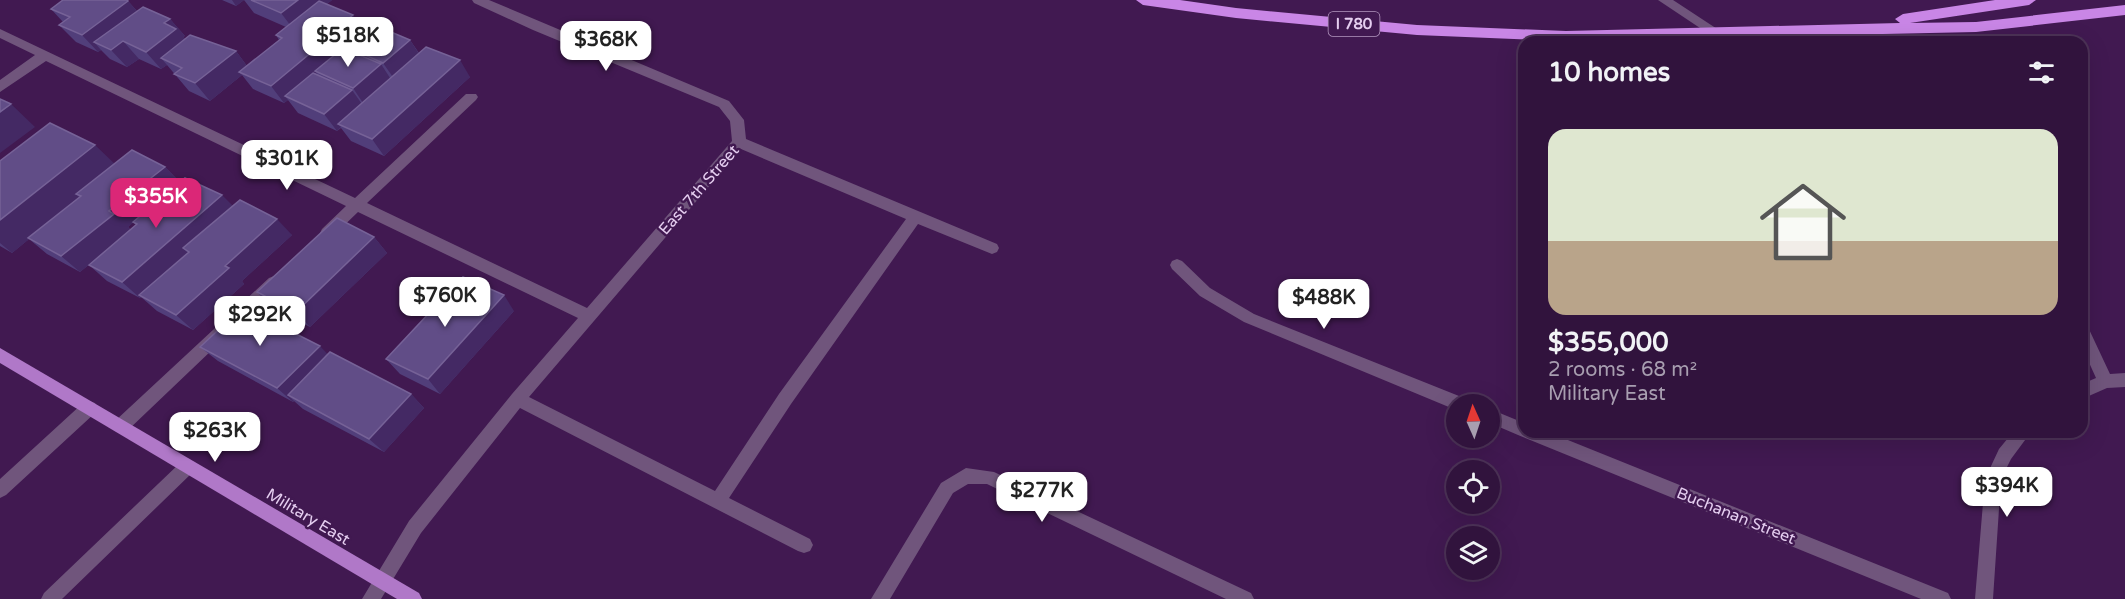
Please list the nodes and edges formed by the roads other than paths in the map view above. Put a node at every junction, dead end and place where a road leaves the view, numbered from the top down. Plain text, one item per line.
1 (478, 0) edge
2 (1143, 0) edge
3 (1664, 0) edge
4 (2029, 0) edge
5 (2125, 9) edge
6 (1848, 29) junction
7 (0, 33) edge
8 (1721, 36) edge
9 (45, 55) junction
10 (0, 87) edge
11 (471, 97) dead end
12 (739, 142) junction
13 (356, 206) junction
14 (915, 217) junction
15 (312, 247) edge
16 (992, 248) dead end
17 (1177, 266) dead end
18 (286, 271) edge
19 (590, 317) junction
20 (2088, 343) edge
21 (0, 355) edge
22 (2125, 380) edge
23 (2105, 381) junction
24 (2088, 389) edge
25 (1446, 398) edge
26 (518, 399) junction
27 (89, 408) junction
28 (1500, 420) edge
29 (121, 426) junction
30 (1518, 428) edge
31 (1545, 438) edge
32 (2018, 438) edge
33 (187, 467) junction
34 (0, 490) edge
35 (718, 501) junction
36 (804, 545) dead end
37 (383, 582) junction
38 (50, 599) edge
39 (370, 599) edge
40 (413, 599) edge
41 (880, 599) edge
42 (1245, 599) edge
43 (1942, 599) edge
44 (1984, 599) edge

1 - 12 street
2 - 6 highway, I 780
3 - 8 street
4 - 6 highway, I 780
5 - 6 highway
7 - 9 street
9 - 10 street
9 - 13 street
11 - 13 street
12 - 14 street, East 7th Street
12 - 19 street, East 7th Street
13 - 15 street
13 - 19 street
14 - 16 street, East 7th Street
14 - 35 street
17 - 25 street
18 - 29 street
19 - 26 street, East 7th Street
20 - 23 street
21 - 27 main road, Military East
22 - 23 street
23 - 24 street
26 - 35 street
26 - 37 street, East 7th Street
27 - 29 main road, Military East
27 - 34 street
28 - 30 street
29 - 33 main road, Military East
31 - 43 street, Buchanan Street
32 - 44 street
33 - 37 main road, Military East
33 - 38 street
35 - 36 street
37 - 39 street, East 7th Street
37 - 40 main road, Military East
41 - 42 street

